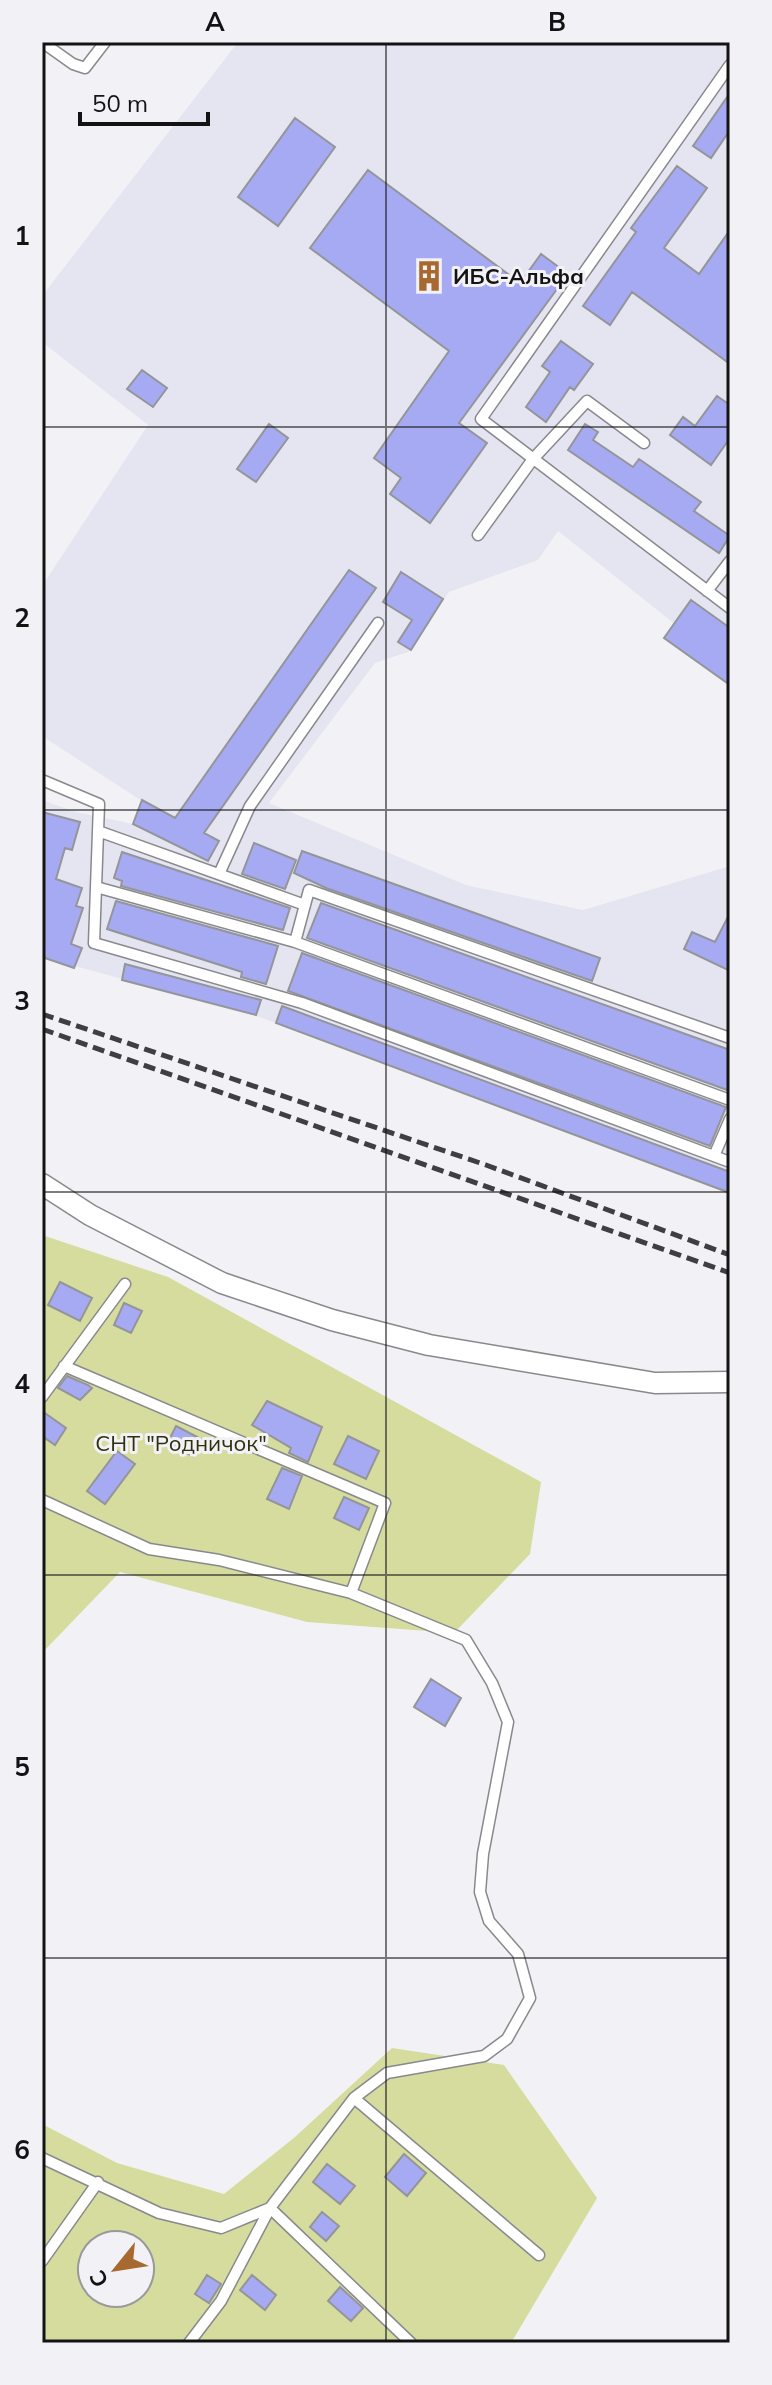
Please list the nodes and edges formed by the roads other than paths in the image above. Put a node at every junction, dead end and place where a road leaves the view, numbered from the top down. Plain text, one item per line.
1 (42, 42) edge
2 (105, 42) edge
3 (730, 65) edge
4 (644, 443) dead end
5 (533, 459) junction
6 (478, 535) dead end
7 (730, 561) edge
8 (707, 591) junction
9 (730, 608) edge
10 (378, 623) dead end
11 (42, 780) edge
12 (98, 831) junction
13 (219, 874) junction
14 (96, 887) junction
15 (305, 905) junction
16 (295, 942) junction
17 (730, 1038) edge
18 (730, 1100) edge
19 (730, 1119) edge
20 (714, 1156) junction
21 (730, 1162) edge
22 (42, 1184) edge
23 (125, 1284) dead end
24 (64, 1366) junction
25 (730, 1382) edge
26 (42, 1397) edge
27 (42, 1500) edge
28 (351, 1593) junction
29 (354, 2098) junction
30 (42, 2158) edge
31 (98, 2182) junction
32 (270, 2208) junction
33 (539, 2255) dead end
34 (42, 2261) edge
35 (189, 2343) edge
36 (411, 2343) edge

1 - 2 lane
3 - 5 lane
4 - 5 lane
5 - 6 lane
5 - 8 lane
7 - 8 lane
8 - 9 lane
10 - 13 lane
11 - 12 lane
12 - 13 lane
12 - 14 lane
13 - 15 lane
14 - 16 lane
14 - 20 lane
15 - 16 lane
15 - 17 lane
16 - 18 lane
19 - 20 lane
20 - 21 lane
22 - 25 street
23 - 24 lane
24 - 26 lane
24 - 28 lane
27 - 28 lane
28 - 29 lane
29 - 32 lane
29 - 33 lane
30 - 31 lane
31 - 32 lane
31 - 34 lane
32 - 35 lane
32 - 36 lane

